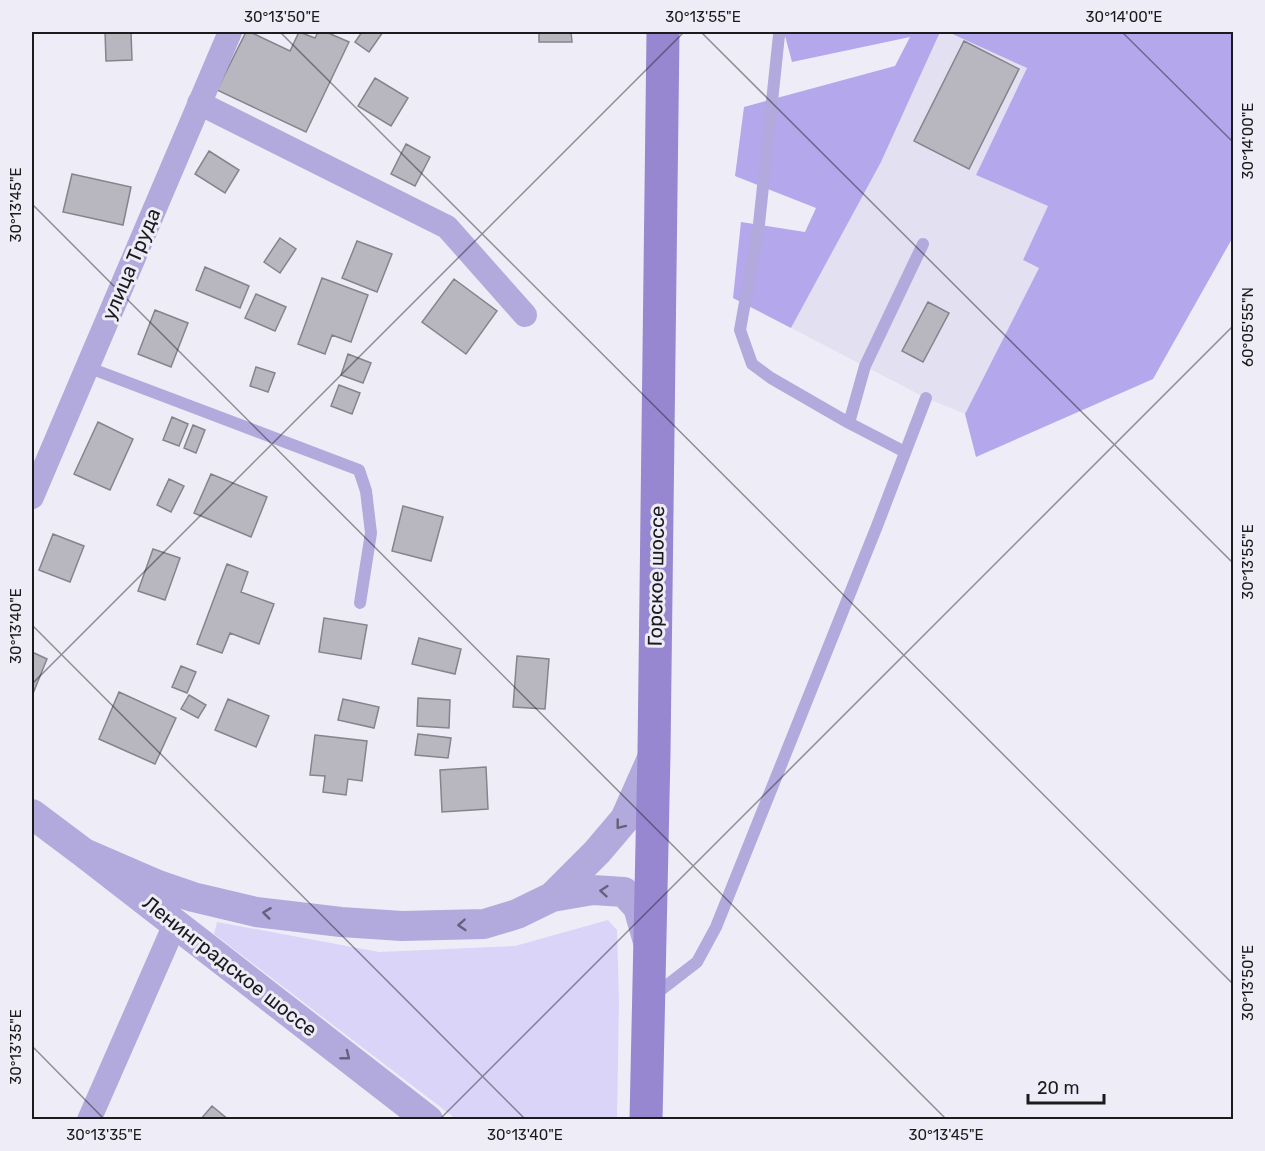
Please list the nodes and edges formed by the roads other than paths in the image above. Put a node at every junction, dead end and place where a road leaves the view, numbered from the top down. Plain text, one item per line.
1 (230, 32) edge
2 (663, 32) edge
3 (780, 33) edge
4 (199, 103) junction
5 (922, 244) dead end
6 (525, 315) dead end
7 (87, 367) junction
8 (926, 398) dead end
9 (849, 423) junction
10 (905, 452) junction
11 (32, 497) edge
12 (360, 603) dead end
13 (654, 753) junction
14 (32, 814) edge
15 (84, 853) junction
16 (552, 897) junction
17 (175, 924) junction
18 (649, 944) junction
19 (647, 1000) junction
20 (89, 1119) edge
21 (428, 1119) edge
22 (646, 1119) edge

1 - 4 street, улица Труда
2 - 13 main road, Горское шоссе
3 - 9 lane
4 - 6 street
4 - 7 street, улица Труда
5 - 9 lane
7 - 11 street, улица Труда
7 - 12 lane
8 - 10 lane
9 - 10 lane
10 - 19 lane
13 -> 16 street
13 - 18 main road, Горское шоссе
14 - 15 street, Ленинградское шоссе
16 -> 15 street
15 - 17 street, Ленинградское шоссе
18 -> 16 street
17 - 20 street
17 -> 21 street, Ленинградское шоссе
18 - 19 main road, Горское шоссе
19 - 22 main road, Горское шоссе

